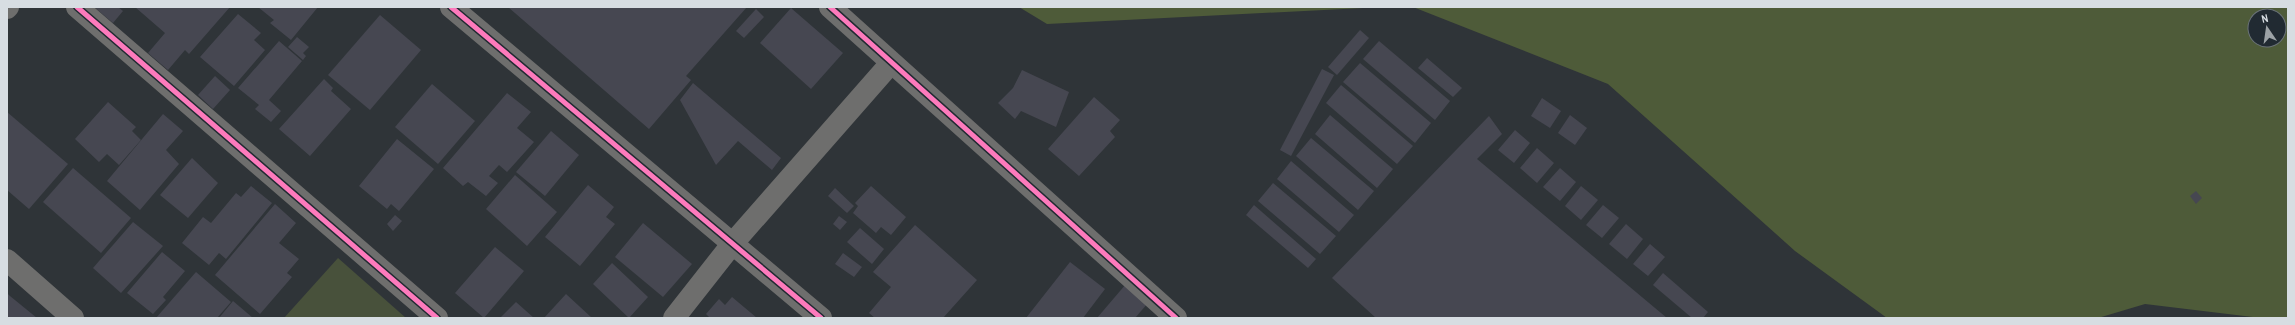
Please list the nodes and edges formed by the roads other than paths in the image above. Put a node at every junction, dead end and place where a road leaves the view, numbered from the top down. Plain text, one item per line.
1 (77, 7) edge
2 (451, 7) edge
3 (830, 7) edge
4 (891, 63) junction
5 (734, 243) junction
6 (7, 260) edge
7 (73, 318) edge
8 (438, 318) edge
9 (674, 318) edge
10 (821, 318) edge
11 (1176, 318) edge

1 - 8 street
2 - 5 street
3 - 4 street
4 - 5 street
4 - 11 street
5 - 9 street
5 - 10 street
6 - 7 street

